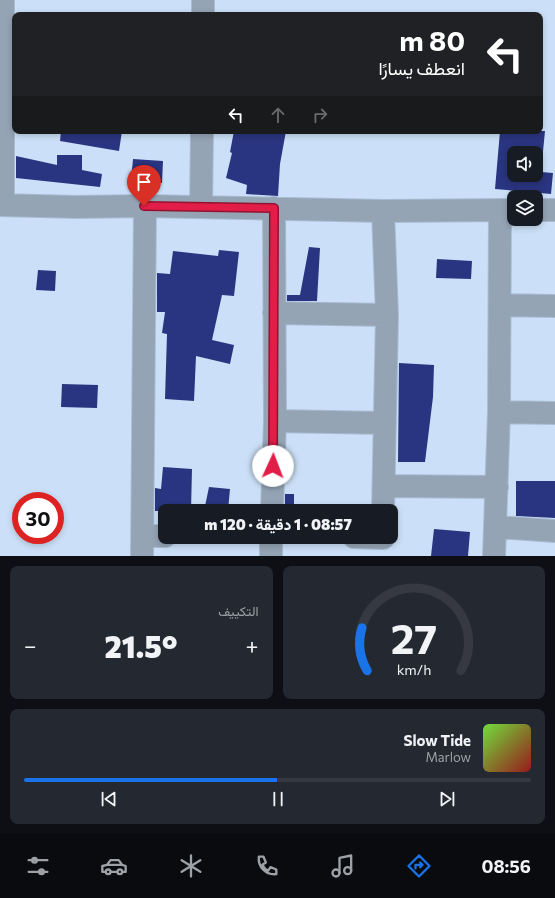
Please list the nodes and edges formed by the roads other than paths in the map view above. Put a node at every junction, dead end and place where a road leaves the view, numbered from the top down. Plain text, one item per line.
1 (3, 0) edge
2 (203, 0) edge
3 (203, 12) edge
4 (202, 134) edge
5 (1, 205) edge
6 (144, 206) junction
7 (201, 207) junction
8 (274, 208) junction
9 (507, 210) edge
10 (543, 210) edge
11 (555, 210) edge
12 (383, 211) junction
13 (500, 305) junction
14 (555, 306) edge
15 (274, 313) junction
16 (386, 314) junction
17 (499, 412) junction
18 (555, 413) edge
19 (275, 421) junction
20 (385, 423) junction
21 (384, 486) junction
22 (497, 488) junction
23 (272, 504) edge
24 (383, 504) edge
25 (496, 527) junction
26 (555, 531) edge
27 (158, 539) edge
28 (271, 544) edge
29 (142, 546) edge
30 (271, 556) edge
31 (494, 556) edge

1 - 5 street
2 - 3 street
4 - 7 street
5 - 6 street
6 - 7 street
6 - 29 street
7 - 8 street
8 - 12 street
8 - 15 street
9 - 12 street
9 - 13 street
10 - 11 street
12 - 16 street
13 - 14 street
13 - 17 street
15 - 16 street
15 - 19 street
16 - 20 street
17 - 18 street
17 - 22 street
19 - 20 street
19 - 23 street
20 - 21 street
21 - 22 street
21 - 24 street
22 - 25 street
25 - 26 street
25 - 31 street
27 - 29 street
28 - 30 street

